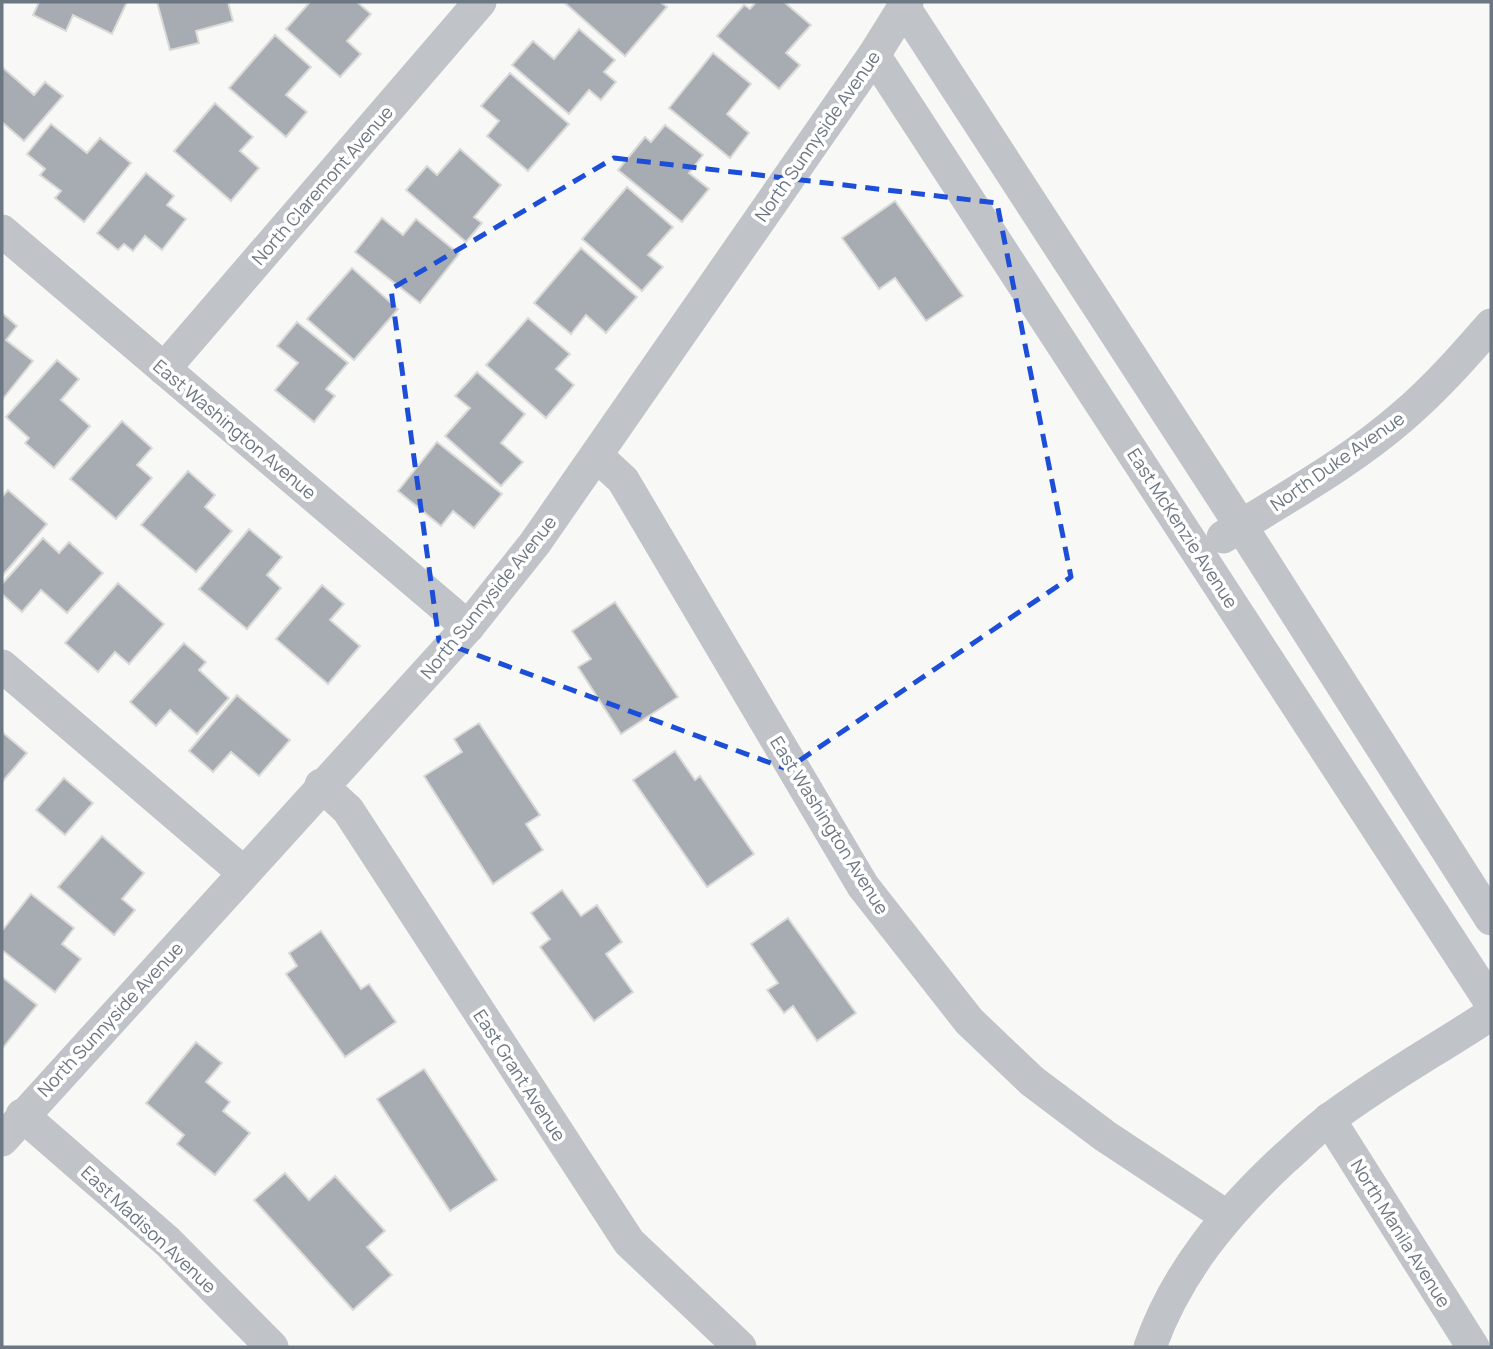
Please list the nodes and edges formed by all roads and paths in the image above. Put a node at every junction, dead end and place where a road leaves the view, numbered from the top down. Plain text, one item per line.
1 (480, 2) edge
2 (906, 4) edge
3 (874, 55) junction
4 (2, 231) edge
5 (1491, 325) edge
6 (164, 369) junction
7 (597, 456) junction
8 (1241, 526) junction
9 (1199, 552) junction
10 (468, 627) junction
11 (2, 666) edge
12 (321, 785) junction
13 (244, 873) junction
14 (1491, 919) edge
15 (1491, 1003) edge
16 (1491, 1014) edge
17 (1329, 1119) junction
18 (12, 1127) edge
19 (1226, 1216) junction
20 (272, 1347) edge
21 (740, 1347) edge
22 (1150, 1347) edge
23 (1473, 1347) edge

1 - 6 street, North Claremont Avenue
2 - 3 street, North Sunnyside Avenue
2 - 8 street
3 - 7 street, North Sunnyside Avenue
3 - 9 street, East McKenzie Avenue
4 - 6 street, East Washington Avenue
5 - 8 street, North Duke Avenue
6 - 10 street, East Washington Avenue
7 - 10 street, North Sunnyside Avenue
7 - 19 street, East Washington Avenue
8 - 9 street, North Duke Avenue
8 - 14 street
9 - 15 street, East McKenzie Avenue
10 - 12 street, North Sunnyside Avenue
11 - 13 street
12 - 13 street, North Sunnyside Avenue
12 - 21 street, East Grant Avenue
13 - 18 street, North Sunnyside Avenue
16 - 17 street
17 - 19 street
17 - 23 street, North Manila Avenue
18 - 20 street, East Madison Avenue
19 - 22 street

